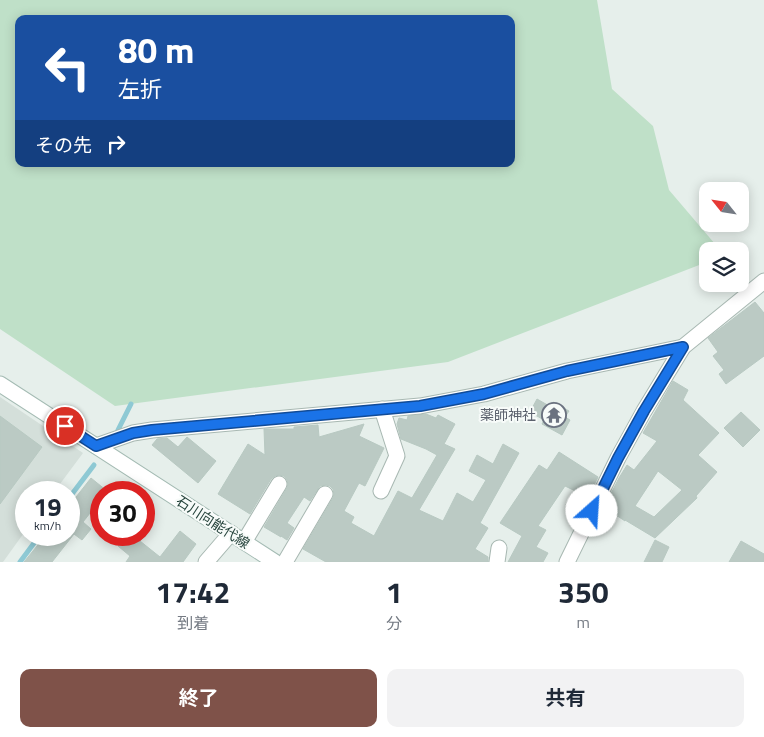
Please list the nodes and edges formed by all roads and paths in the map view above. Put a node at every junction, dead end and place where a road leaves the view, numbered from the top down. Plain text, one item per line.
1 (764, 281) edge
2 (683, 347) junction
3 (0, 384) edge
4 (382, 409) junction
5 (96, 446) junction
6 (279, 484) dead end
7 (380, 491) dead end
8 (325, 494) dead end
9 (238, 538) junction
10 (206, 562) edge
11 (275, 562) edge
12 (286, 562) edge
13 (567, 562) edge

1 - 2 street
2 - 4 street
2 - 13 street
3 - 5 street, 石川向能代線
4 - 5 street
4 - 7 street
5 - 9 street, 石川向能代線
6 - 9 street
8 - 12 street
9 - 10 street
9 - 11 street, 石川向能代線

